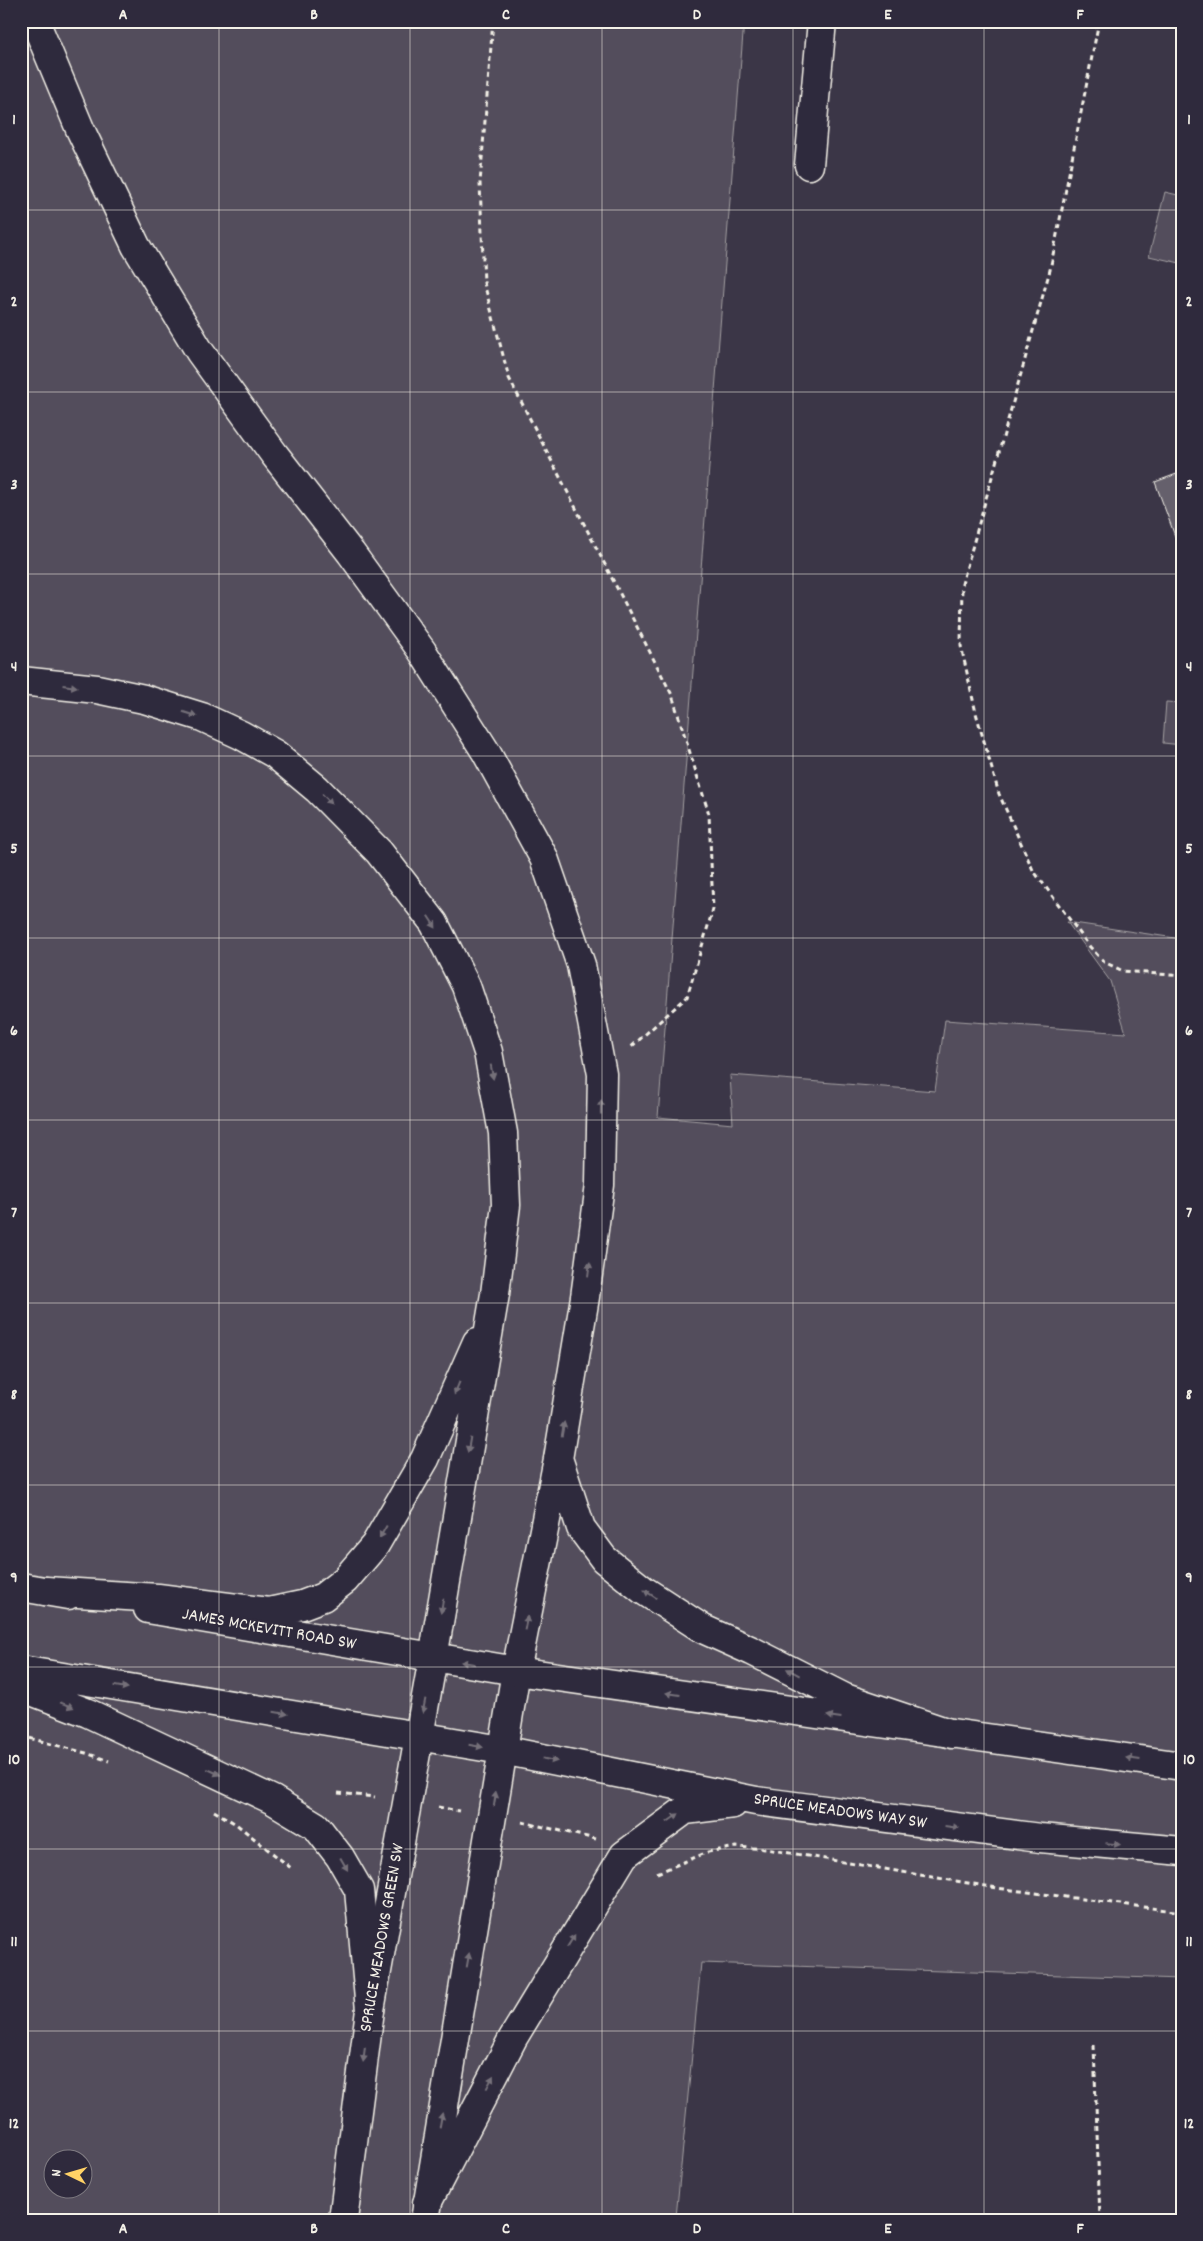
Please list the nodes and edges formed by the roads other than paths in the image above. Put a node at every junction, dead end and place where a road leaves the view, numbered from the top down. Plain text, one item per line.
1 (35, 21) edge
2 (822, 21) edge
3 (809, 165) dead end
4 (21, 681) edge
5 (495, 1294) junction
6 (558, 1459) junction
7 (34, 1589) edge
8 (434, 1658) junction
9 (21, 1670) edge
10 (516, 1671) junction
11 (21, 1687) edge
12 (952, 1734) junction
13 (418, 1736) junction
14 (502, 1750) junction
15 (1182, 1766) edge
16 (756, 1801) junction
17 (1182, 1851) edge
18 (370, 2010) junction
19 (426, 2211) edge
20 (343, 2220) edge

6 -> 1 main road
2 - 3 main road
4 -> 5 main road
5 -> 7 main road
5 -> 8 main road, SPRUCE MEADOWS GREEN SW
10 -> 6 main road
12 -> 6 main road
7 - 8 main road, JAMES MCKEVITT ROAD SW
10 -> 8 main road, JAMES MCKEVITT ROAD SW
8 -> 13 main road, SPRUCE MEADOWS GREEN SW
9 -> 13 main road
12 -> 10 main road
10 - 14 main road
11 -> 18 main road
15 -> 12 main road
13 -> 14 main road
13 - 18 main road, SPRUCE MEADOWS GREEN SW
14 -> 16 main road, SPRUCE MEADOWS WAY SW
19 -> 14 main road
16 -> 17 main road, SPRUCE MEADOWS WAY SW
19 -> 16 main road
18 -> 20 main road, SPRUCE MEADOWS GREEN SW

